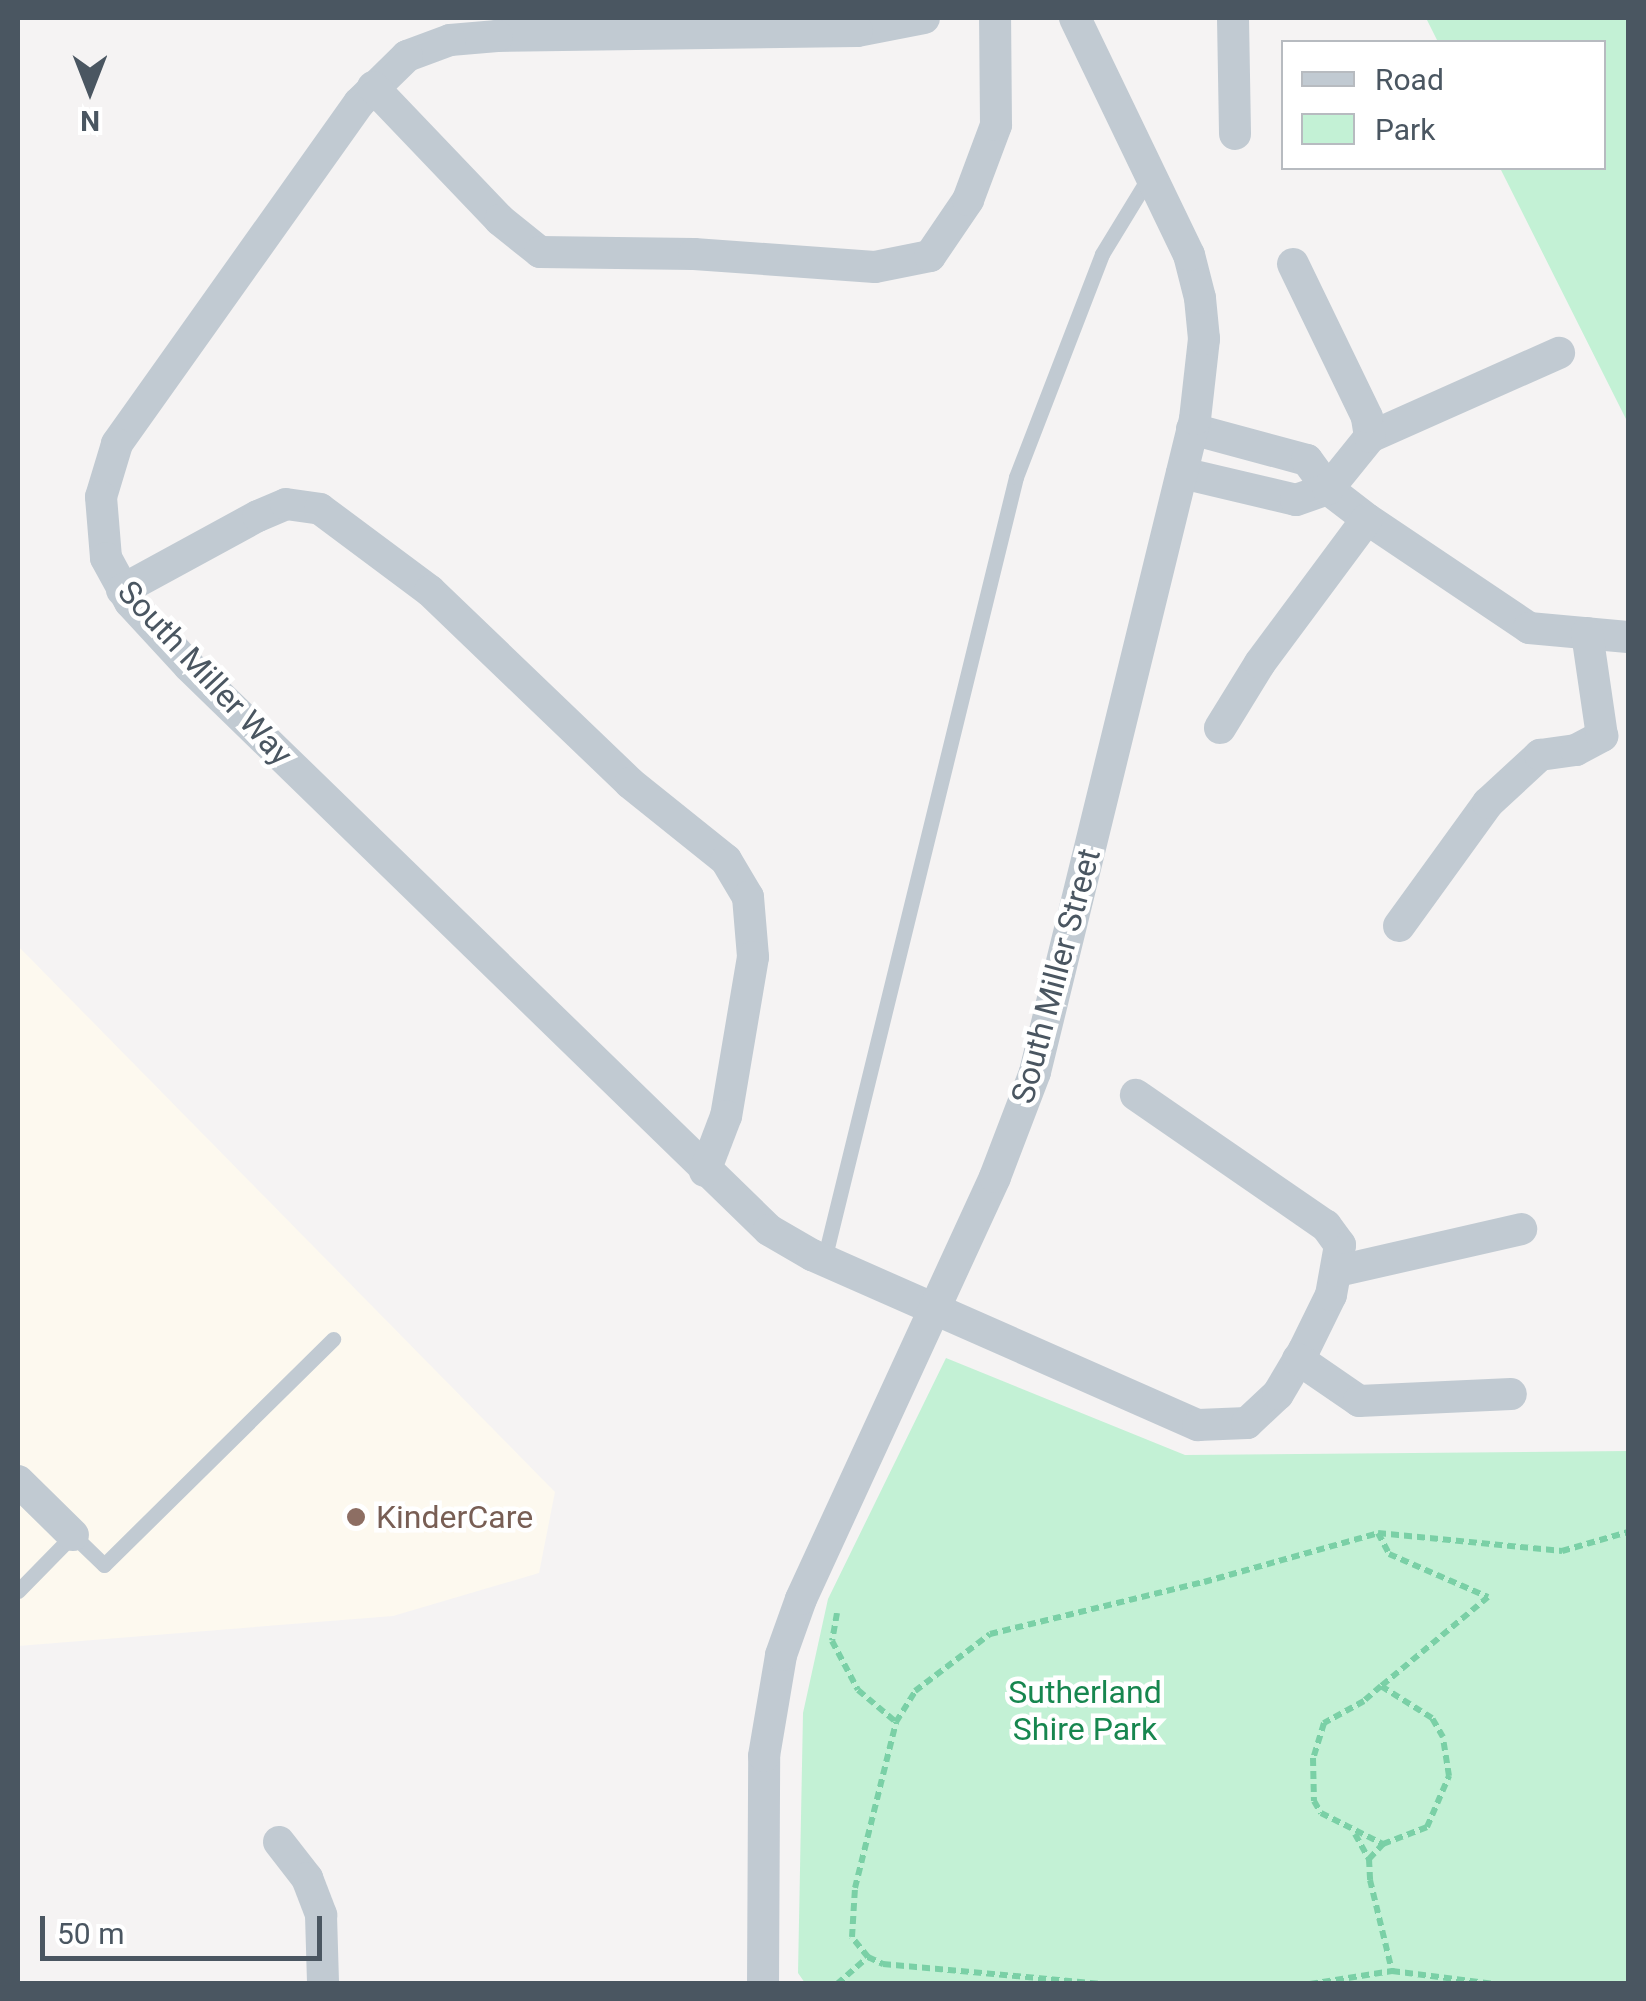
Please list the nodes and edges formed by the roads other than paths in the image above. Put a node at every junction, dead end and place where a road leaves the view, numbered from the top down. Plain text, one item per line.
1 (924, 18) edge
2 (994, 18) edge
3 (1075, 18) edge
4 (1233, 18) edge
5 (373, 87) junction
6 (1235, 134) dead end
7 (1152, 174) junction
8 (1293, 264) dead end
9 (1558, 353) dead end
10 (1192, 429) junction
11 (1370, 438) junction
12 (1182, 473) junction
13 (1328, 489) junction
14 (1366, 519) junction
15 (122, 590) junction
16 (1587, 633) junction
17 (1628, 637) edge
18 (1220, 728) dead end
19 (1615, 739) edge
20 (1398, 926) dead end
21 (1136, 1095) dead end
22 (705, 1172) junction
23 (1521, 1229) dead end
24 (824, 1260) junction
25 (1338, 1271) junction
26 (937, 1308) junction
27 (333, 1339) dead end
28 (1298, 1359) junction
29 (1512, 1394) dead end
30 (18, 1481) edge
31 (72, 1535) junction
32 (18, 1591) edge
33 (279, 1842) dead end
34 (323, 1984) edge
35 (763, 1984) edge

1 - 5 street, South Miller Way
2 - 5 street
3 - 7 street, South Miller Street
4 - 6 street
5 - 15 street, South Miller Way
7 - 10 street, South Miller Street
7 - 24 lane
8 - 11 street
9 - 11 street
10 - 12 street, South Miller Street
10 - 13 street
11 - 13 street
12 - 13 street
12 - 26 street, South Miller Street
13 - 14 street
14 - 16 street
14 - 18 street
15 - 22 street, South Miller Way
15 - 22 street
16 - 17 street
16 - 19 street
19 - 20 street
21 - 25 street
22 - 24 street, South Miller Way
23 - 25 street
24 - 26 street, South Miller Way
25 - 28 street, South Miller Way
26 - 28 street, South Miller Way
26 - 35 street, South Miller Street
27 - 31 lane
28 - 29 street
30 - 31 street
31 - 32 lane
33 - 34 street

